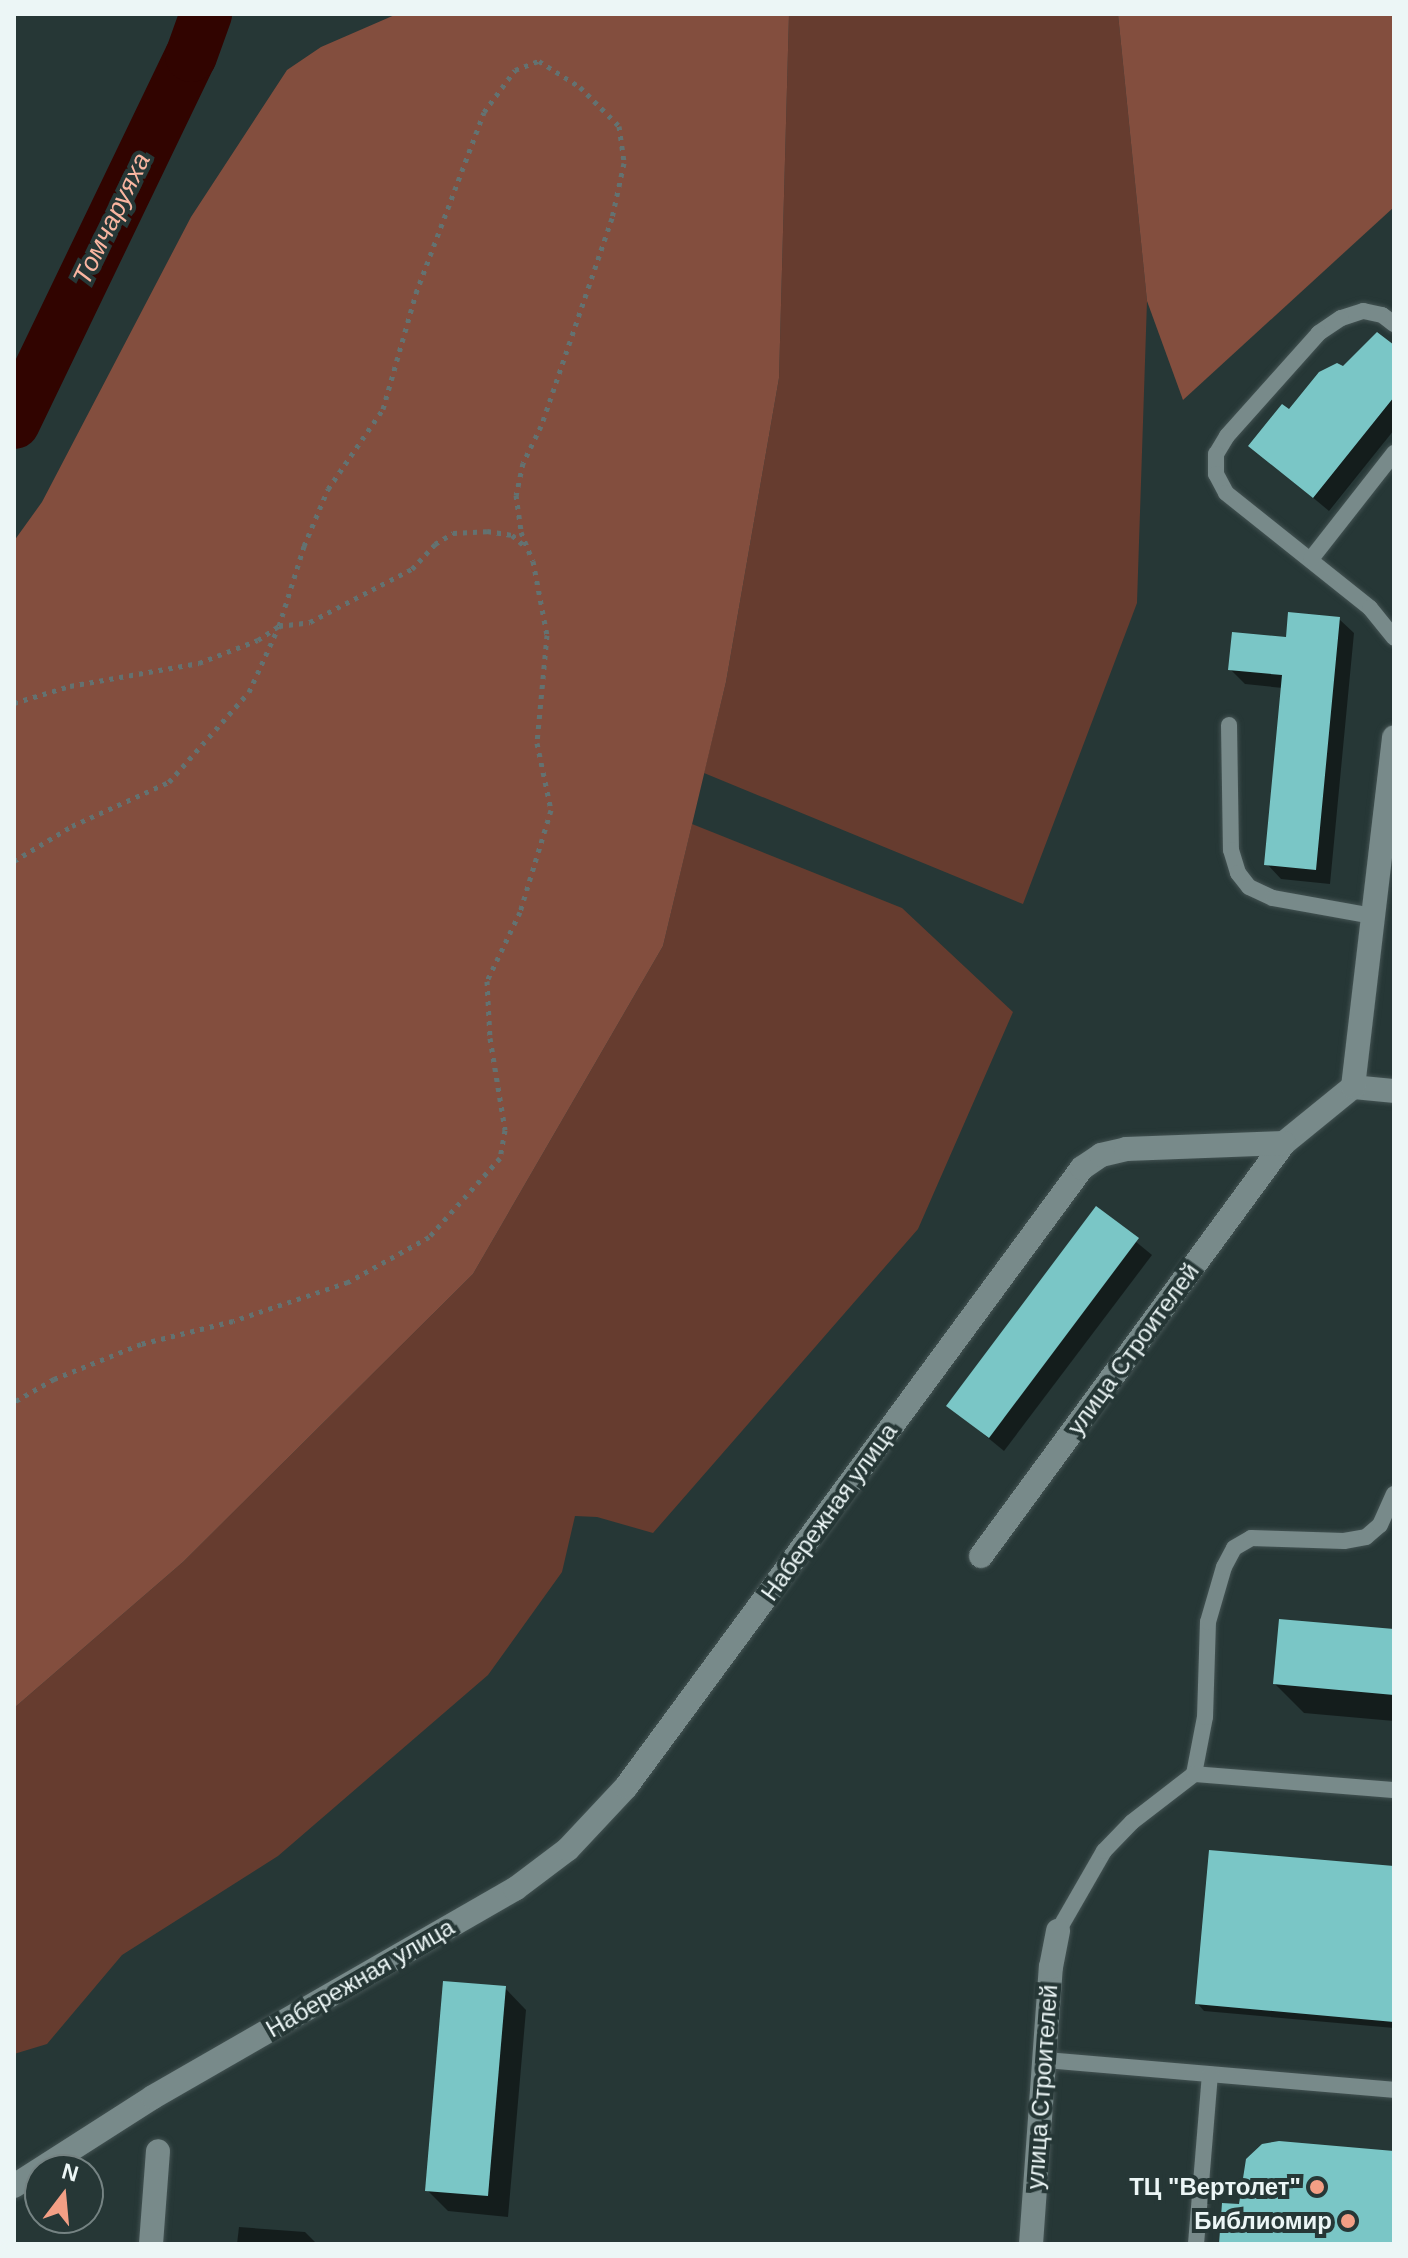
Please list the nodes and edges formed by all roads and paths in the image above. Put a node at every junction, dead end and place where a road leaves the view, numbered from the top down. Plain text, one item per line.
1 (1394, 324) edge
2 (1394, 453) edge
3 (527, 547) junction
4 (1311, 559) junction
5 (279, 626) junction
6 (1394, 638) edge
7 (14, 703) edge
8 (1229, 725) dead end
9 (1394, 737) edge
10 (14, 861) edge
11 (1372, 916) junction
12 (1353, 1087) junction
13 (1394, 1091) edge
14 (1284, 1143) junction
15 (14, 1402) edge
16 (1394, 1494) edge
17 (981, 1556) dead end
18 (1194, 1774) junction
19 (1394, 1790) edge
20 (1058, 1931) joint
21 (1045, 2060) junction
22 (1210, 2075) junction
23 (1394, 2090) edge
24 (158, 2151) dead end
25 (14, 2186) edge
26 (151, 2244) edge
27 (1031, 2244) edge
28 (1196, 2244) edge

1 - 4 lane
2 - 4 lane
3 - 5 path
3 - 5 path
3 - 15 path
4 - 6 lane
5 - 7 path
5 - 10 path
8 - 11 lane
9 - 11 street
11 - 12 street
12 - 13 street
12 - 14 street
14 - 17 street, улица Строителей
14 - 25 street, Набережная улица
16 - 18 lane
18 - 19 lane
18 - 20 lane
20 - 21 street, улица Строителей
21 - 22 lane
21 - 27 street, улица Строителей
22 - 23 lane
22 - 28 lane
24 - 26 street

